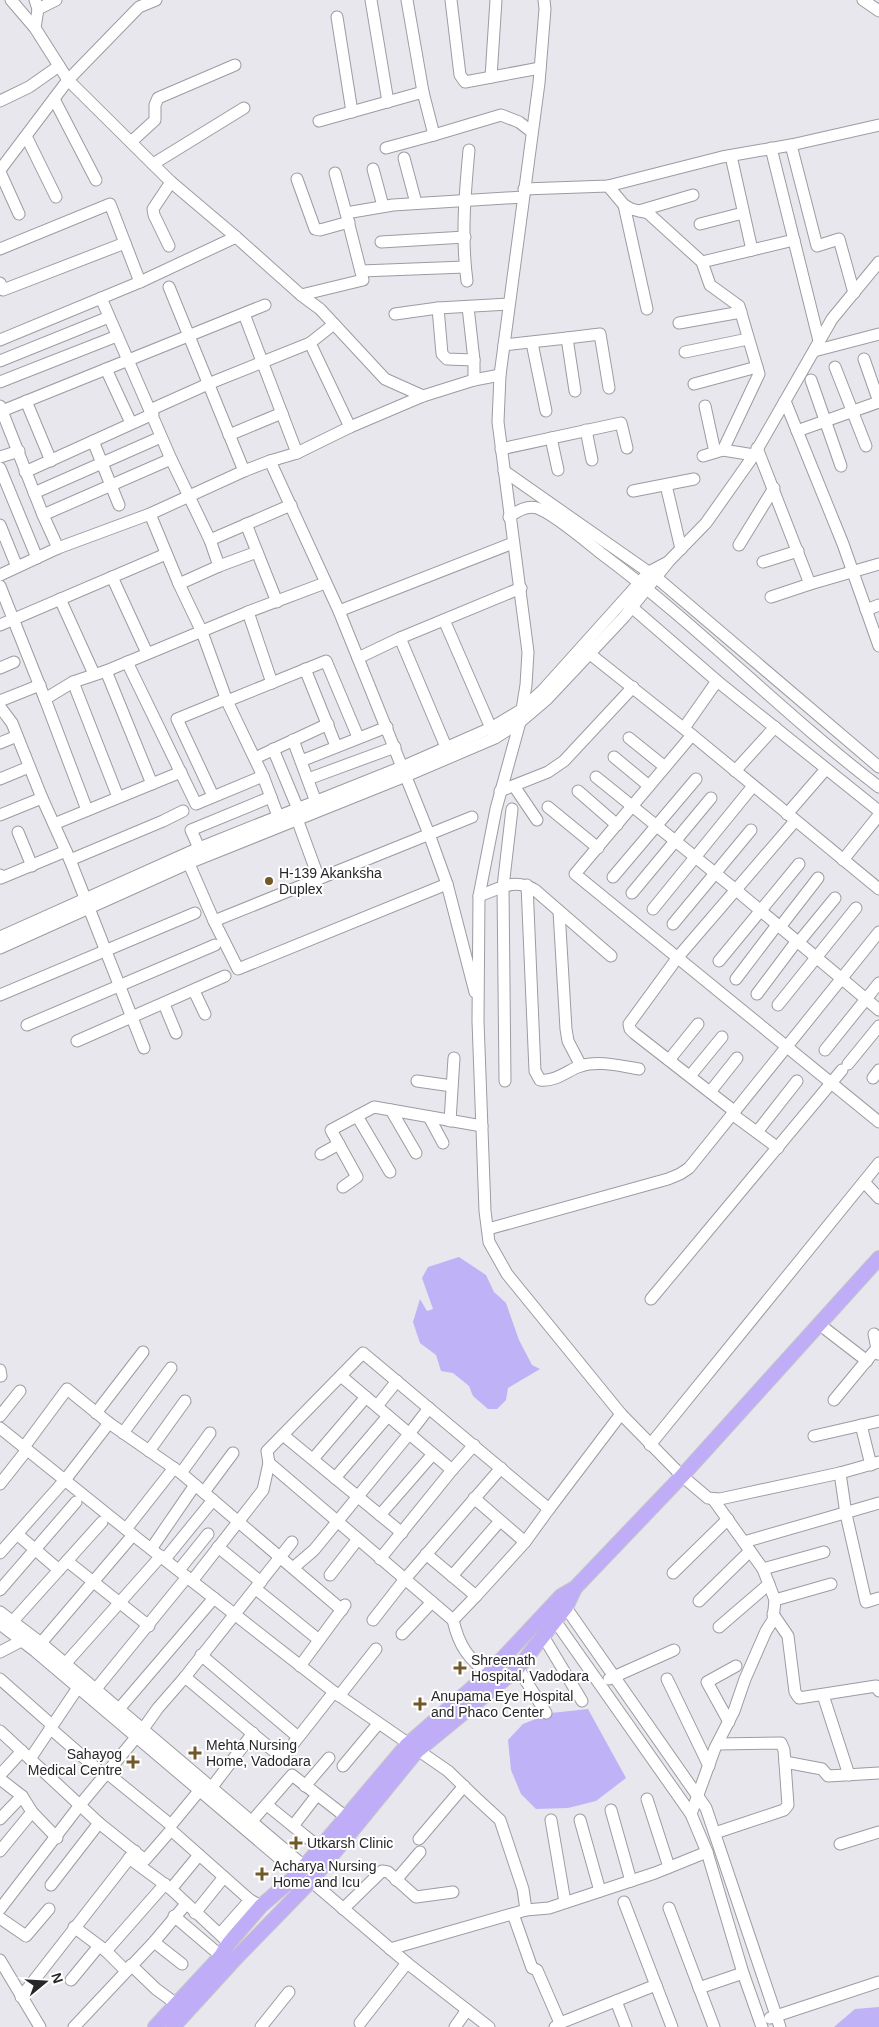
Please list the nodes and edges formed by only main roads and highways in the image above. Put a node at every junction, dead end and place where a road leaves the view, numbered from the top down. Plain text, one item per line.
1 (879, 1258) edge
2 (552, 1615) junction
3 (412, 1748) junction
4 (155, 2027) edge
5 (172, 2027) edge

1 - 2 main road
2 - 3 main road
2 - 3 main road
3 - 4 main road
3 - 5 main road

